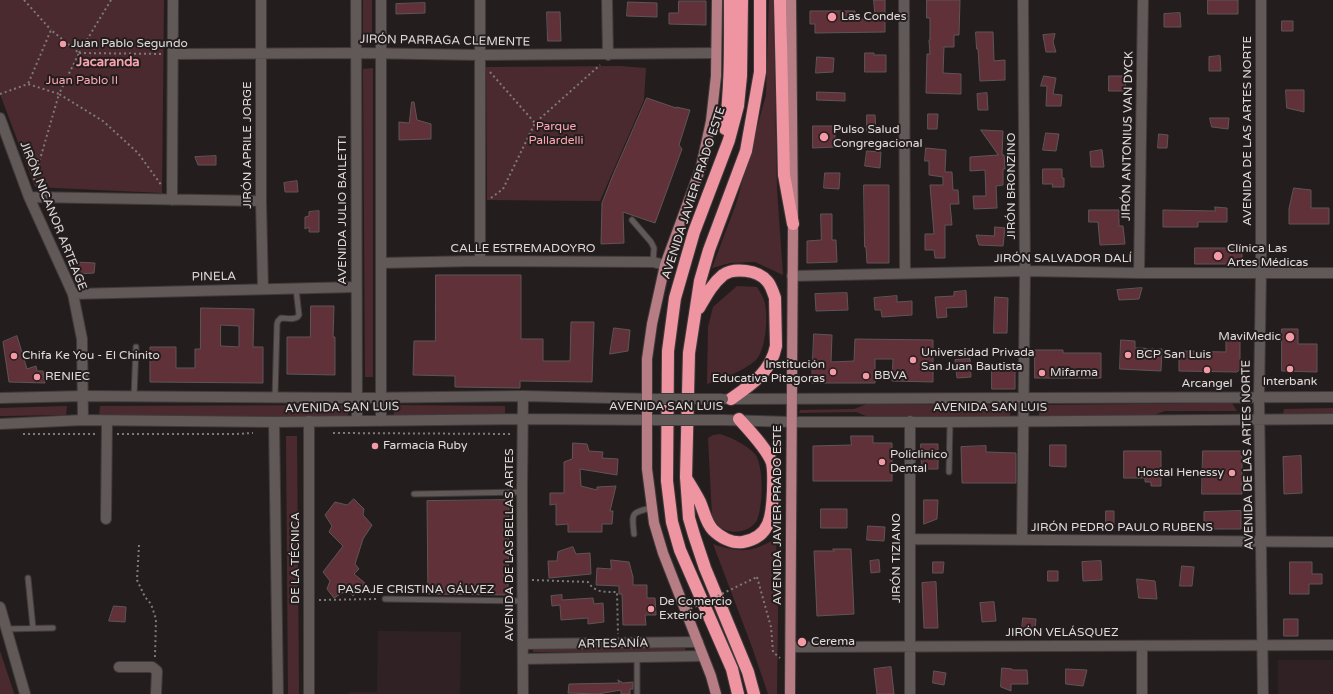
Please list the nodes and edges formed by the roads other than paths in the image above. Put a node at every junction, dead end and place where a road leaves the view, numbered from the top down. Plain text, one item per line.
1 (173, 0) edge
2 (261, 0) edge
3 (356, 0) edge
4 (381, 0) edge
5 (480, 0) edge
6 (607, 0) edge
7 (717, 0) edge
8 (730, 0) edge
9 (742, 0) edge
10 (760, 0) edge
11 (780, 0) edge
12 (791, 0) edge
13 (904, 0) edge
14 (1023, 0) edge
15 (1143, 0) edge
16 (1261, 0) edge
17 (356, 53) junction
18 (381, 53) junction
19 (716, 53) junction
20 (173, 54) junction
21 (261, 54) junction
22 (608, 55) junction
23 (480, 58) junction
24 (0, 118) edge
25 (715, 178) junction
26 (29, 196) junction
27 (172, 200) junction
28 (261, 201) junction
29 (632, 220) dead end
30 (793, 224) junction
31 (480, 261) junction
32 (653, 262) junction
33 (381, 263) junction
34 (665, 265) junction
35 (1025, 271) junction
36 (1261, 272) junction
37 (1333, 272) edge
38 (905, 273) junction
39 (1139, 273) junction
40 (792, 276) junction
41 (356, 287) junction
42 (263, 289) junction
43 (296, 289) junction
44 (73, 294) junction
45 (695, 314) junction
46 (136, 348) dead end
47 (84, 396) junction
48 (134, 396) junction
49 (523, 396) junction
50 (275, 397) junction
51 (0, 398) edge
52 (357, 398) junction
53 (381, 398) junction
54 (1023, 398) junction
55 (1259, 398) junction
56 (1333, 398) edge
57 (652, 399) junction
58 (727, 399) junction
59 (792, 399) junction
60 (523, 419) junction
61 (1260, 419) junction
62 (1333, 419) edge
63 (84, 420) junction
64 (107, 420) junction
65 (647, 420) junction
66 (739, 420) junction
67 (1023, 420) junction
68 (309, 421) junction
69 (357, 421) junction
70 (381, 421) junction
71 (910, 421) junction
72 (792, 422) junction
73 (950, 422) junction
74 (0, 424) edge
75 (275, 427) junction
76 (949, 472) dead end
77 (686, 477) junction
78 (522, 492) junction
79 (414, 494) dead end
80 (651, 508) junction
81 (106, 519) dead end
82 (634, 534) dead end
83 (910, 539) junction
84 (1022, 540) junction
85 (1262, 542) junction
86 (1333, 542) edge
87 (28, 578) dead end
88 (385, 599) road end
89 (523, 600) junction
90 (0, 607) edge
91 (34, 628) junction
92 (53, 628) dead end
93 (6, 629) junction
94 (698, 642) junction
95 (523, 644) junction
96 (1263, 645) junction
97 (1333, 645) edge
98 (1142, 646) junction
99 (791, 647) junction
100 (910, 647) junction
101 (703, 656) junction
102 (637, 657) junction
103 (523, 659) junction
104 (118, 666) dead end
105 (24, 694) edge
106 (156, 694) edge
107 (278, 694) edge
108 (309, 694) edge
109 (523, 694) edge
110 (637, 694) edge
111 (716, 694) edge
112 (738, 694) edge
113 (754, 694) edge
114 (790, 694) edge
115 (910, 694) edge
116 (1142, 694) edge
117 (1263, 694) edge

1 - 20 street
2 - 21 street, JIRÓN APRILE JORGE
3 - 17 street, AVENIDA JULIO BAILETTI
4 - 18 street
5 - 23 street
6 - 22 street
7 - 19 main road, AVENIDA JAVIER PRADO ESTE
8 - 25 highway
9 - 25 highway, AVENIDA JAVIER PRADO ESTE
10 - 45 highway
11 - 30 highway
12 - 30 main road, AVENIDA JAVIER PRADO ESTE
13 - 38 street
14 - 35 street, JIRÓN BRONZINO
15 - 39 street, JIRÓN ANTONIUS VAN DYCK
16 - 36 street, AVENIDA DE LAS ARTES NORTE
17 - 18 street, JIRÓN PARRAGA CLEMENTE
17 - 21 street, JIRÓN PARRAGA CLEMENTE
17 - 41 street, AVENIDA JULIO BAILETTI
18 - 23 street, JIRÓN PARRAGA CLEMENTE
18 - 33 street
19 - 22 street, JIRÓN PARRAGA CLEMENTE
19 - 34 main road, AVENIDA JAVIER PRADO ESTE
20 - 21 street, JIRÓN PARRAGA CLEMENTE
20 - 27 street
21 - 28 street, JIRÓN APRILE JORGE
22 - 23 street, JIRÓN PARRAGA CLEMENTE
23 - 31 street
24 - 26 street, JIRÓN NICANOR ARTEAGE
25 - 112 highway, AVENIDA JAVIER PRADO ESTE
26 - 27 street
26 - 44 street, JIRÓN NICANOR ARTEAGE
27 - 28 street
28 - 42 street, JIRÓN APRILE JORGE
29 - 32 lane
30 - 40 main road, AVENIDA JAVIER PRADO ESTE
31 - 32 street, CALLE ESTREMADOYRO
31 - 33 street, CALLE ESTREMADOYRO
32 - 34 street, CALLE ESTREMADOYRO
33 - 53 street
34 - 57 main road, AVENIDA JAVIER PRADO ESTE
35 - 38 street, JIRÓN SALVADOR DALÍ
35 - 39 street, JIRÓN SALVADOR DALÍ
35 - 54 street, JIRÓN BRONZINO
36 - 37 street, JIRÓN SALVADOR DALÍ
36 - 39 street, JIRÓN SALVADOR DALÍ
36 - 55 street, AVENIDA DE LAS ARTES NORTE
38 - 40 street, JIRÓN SALVADOR DALÍ
40 - 59 main road, AVENIDA JAVIER PRADO ESTE
41 - 43 street, PINELA
41 - 52 street, AVENIDA JULIO BAILETTI
42 - 43 street, PINELA
42 - 44 street, PINELA
43 - 50 lane
44 - 47 street, JIRÓN NICANOR ARTEAGE
45 - 58 highway
45 - 77 highway
46 - 48 lane
47 - 48 street, AVENIDA SAN LUIS
47 - 51 street, AVENIDA SAN LUIS
47 - 63 street, JIRÓN NICANOR ARTEAGE
48 - 50 street, AVENIDA SAN LUIS
49 - 53 street, AVENIDA SAN LUIS
49 - 57 street, AVENIDA SAN LUIS
49 - 60 street, AVENIDA DE LAS BELLAS ARTES
50 - 52 street, AVENIDA SAN LUIS
52 - 53 street, AVENIDA SAN LUIS
52 - 69 street, AVENIDA JULIO BAILETTI
53 - 70 street
54 - 55 street, AVENIDA SAN LUIS
54 - 59 street, AVENIDA SAN LUIS
54 - 67 street, JIRÓN BRONZINO
55 - 56 street, AVENIDA SAN LUIS
55 - 61 street, AVENIDA DE LAS ARTES NORTE
57 - 58 street, AVENIDA SAN LUIS, bridge
57 - 65 main road, AVENIDA JAVIER PRADO ESTE
58 - 59 street, AVENIDA SAN LUIS
59 - 72 main road, AVENIDA JAVIER PRADO ESTE
60 - 65 street, AVENIDA SAN LUIS
60 - 70 street, AVENIDA SAN LUIS
60 - 78 street, AVENIDA DE LAS BELLAS ARTES
61 - 62 street, AVENIDA SAN LUIS
61 - 67 street, AVENIDA SAN LUIS
61 - 85 street, AVENIDA DE LAS ARTES NORTE
63 - 64 street, AVENIDA SAN LUIS
63 - 74 street, AVENIDA SAN LUIS
64 - 75 street, AVENIDA SAN LUIS
64 - 81 street
65 - 66 street, AVENIDA SAN LUIS, bridge
65 - 80 main road, AVENIDA JAVIER PRADO ESTE
66 - 72 street, AVENIDA SAN LUIS
66 - 77 highway
67 - 73 street, AVENIDA SAN LUIS
67 - 84 street, JIRÓN BRONZINO
68 - 69 street, AVENIDA SAN LUIS
68 - 75 street, AVENIDA SAN LUIS
68 - 108 street, DE LA TÉCNICA
69 - 70 street, AVENIDA SAN LUIS
71 - 72 street, AVENIDA SAN LUIS
71 - 73 street, AVENIDA SAN LUIS
71 - 83 street, JIRÓN TIZIANO
72 - 99 main road, AVENIDA JAVIER PRADO ESTE
73 - 76 lane
75 - 107 street, DE LA TÉCNICA
77 - 113 highway
78 - 79 lane
78 - 89 street, AVENIDA DE LAS BELLAS ARTES
80 - 82 lane
80 - 94 main road, AVENIDA JAVIER PRADO ESTE
83 - 84 street, JIRÓN PEDRO PAULO RUBENS
83 - 100 street, JIRÓN TIZIANO
84 - 85 street, JIRÓN PEDRO PAULO RUBENS
85 - 86 street, JIRÓN PEDRO PAULO RUBENS
85 - 96 street, AVENIDA DE LAS ARTES NORTE
87 - 91 lane
88 - 89 lane, PASAJE CRISTINA GÁLVEZ
89 - 95 street, AVENIDA DE LAS BELLAS ARTES
90 - 93 street
91 - 92 lane
91 - 93 lane
93 - 105 street
94 - 95 street, ARTESANÍA
94 - 101 main road, AVENIDA JAVIER PRADO ESTE
95 - 103 street, AVENIDA DE LAS BELLAS ARTES
96 - 97 street, JIRÓN VELÁSQUEZ
96 - 98 street, JIRÓN VELÁSQUEZ
96 - 117 street, AVENIDA DE LAS ARTES NORTE
98 - 100 street, JIRÓN VELÁSQUEZ
98 - 116 street
99 - 100 street, JIRÓN VELÁSQUEZ
99 - 114 main road, AVENIDA JAVIER PRADO ESTE
100 - 115 street, JIRÓN TIZIANO
101 - 102 street, ARTESANÍA
101 - 111 main road, AVENIDA JAVIER PRADO ESTE
102 - 103 street, ARTESANÍA
102 - 110 lane
103 - 109 street, AVENIDA DE LAS BELLAS ARTES
104 - 106 street

